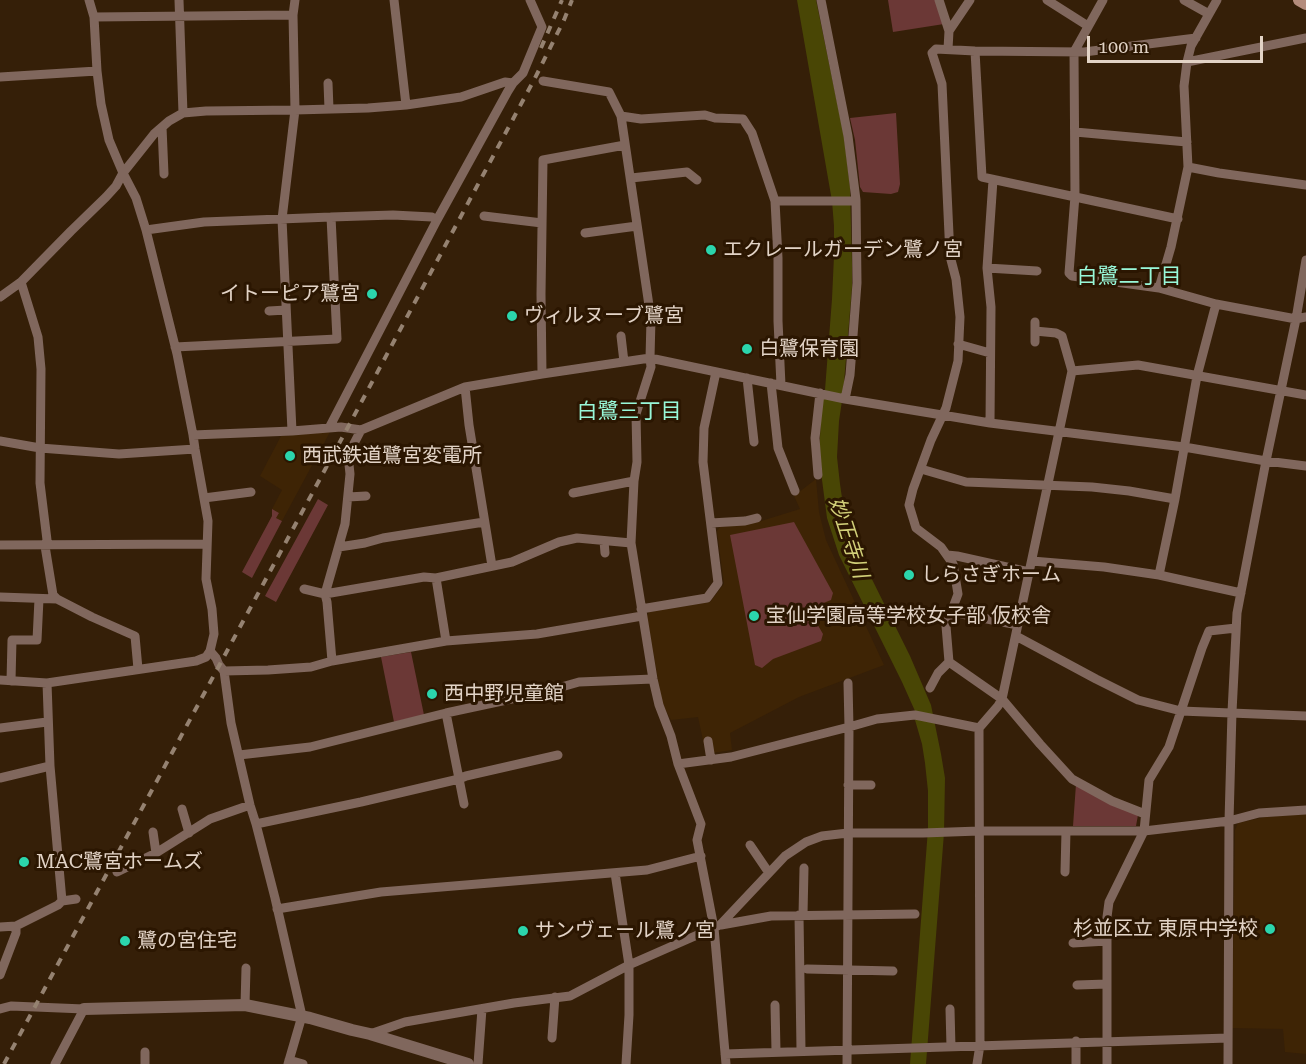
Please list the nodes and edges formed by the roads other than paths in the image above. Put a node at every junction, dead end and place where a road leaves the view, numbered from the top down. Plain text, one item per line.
1 (89, 0) edge
2 (179, 0) edge
3 (295, 0) edge
4 (394, 0) edge
5 (530, 0) edge
6 (821, 0) edge
7 (939, 0) edge
8 (970, 0) edge
9 (1047, 0) edge
10 (1103, 0) edge
11 (1184, 0) edge
12 (1217, 0) edge
13 (1299, 0) edge
14 (1306, 4) edge
15 (1209, 14) junction
16 (293, 15) junction
17 (180, 16) junction
18 (94, 17) junction
19 (1089, 26) junction
20 (949, 31) junction
21 (1196, 38) junction
22 (1306, 38) edge
23 (948, 49) junction
24 (975, 51) junction
25 (1074, 52) junction
26 (1187, 62) junction
27 (97, 71) junction
28 (0, 77) edge
29 (543, 81) dead end
30 (328, 83) dead end
31 (513, 83) junction
32 (406, 105) junction
33 (329, 109) junction
34 (296, 110) junction
35 (183, 113) junction
36 (621, 116) junction
37 (162, 127) junction
38 (1075, 132) junction
39 (1187, 142) junction
40 (626, 145) junction
41 (1188, 167) junction
42 (123, 173) junction
43 (164, 174) dead end
44 (631, 178) junction
45 (697, 180) dead end
46 (993, 180) junction
47 (1306, 185) edge
48 (1075, 196) junction
49 (775, 201) junction
50 (851, 201) dead end
51 (484, 216) dead end
52 (331, 217) junction
53 (282, 219) junction
54 (1178, 219) junction
55 (437, 220) junction
56 (542, 223) junction
57 (638, 226) junction
58 (146, 230) junction
59 (585, 233) dead end
60 (1306, 260) edge
61 (987, 268) junction
62 (1037, 270) dead end
63 (21, 282) junction
64 (1159, 288) junction
65 (0, 297) edge
66 (1216, 304) junction
67 (286, 310) junction
68 (269, 311) dead end
69 (1301, 318) edge
70 (621, 336) dead end
71 (288, 342) junction
72 (1035, 342) dead end
73 (958, 344) junction
74 (175, 347) junction
75 (990, 353) junction
76 (650, 358) junction
77 (624, 362) junction
78 (1072, 371) junction
79 (716, 372) junction
80 (542, 374) junction
81 (1197, 376) junction
82 (747, 378) junction
83 (776, 384) junction
84 (465, 387) junction
85 (1282, 391) junction
86 (822, 393) junction
87 (1306, 395) edge
88 (843, 398) junction
89 (942, 415) junction
90 (990, 423) junction
91 (329, 428) junction
92 (361, 430) junction
93 (292, 431) junction
94 (1059, 431) junction
95 (193, 435) junction
96 (0, 440) edge
97 (754, 442) dead end
98 (1184, 447) junction
99 (40, 448) junction
100 (195, 449) junction
101 (1266, 461) junction
102 (1306, 466) edge
103 (921, 469) junction
104 (818, 475) dead end
105 (634, 481) junction
106 (1048, 485) junction
107 (795, 491) dead end
108 (251, 492) dead end
109 (573, 493) dead end
110 (366, 496) dead end
111 (348, 497) junction
112 (204, 498) junction
113 (1174, 499) junction
114 (757, 518) dead end
115 (484, 522) junction
116 (711, 524) junction
117 (604, 541) junction
118 (631, 543) junction
119 (207, 544) junction
120 (0, 545) edge
121 (45, 546) junction
122 (339, 548) junction
123 (605, 553) dead end
124 (947, 555) junction
125 (1032, 561) junction
126 (492, 566) junction
127 (1029, 572) junction
128 (1159, 575) junction
129 (436, 578) junction
130 (304, 589) dead end
131 (1241, 593) junction
132 (325, 594) junction
133 (0, 597) edge
134 (57, 598) junction
135 (39, 599) junction
136 (642, 612) junction
137 (951, 612) junction
138 (1018, 625) junction
139 (1236, 628) junction
140 (1016, 636) junction
141 (446, 641) junction
142 (210, 651) junction
143 (332, 662) junction
144 (949, 662) junction
145 (138, 669) junction
146 (224, 671) junction
147 (653, 679) junction
148 (0, 680) edge
149 (11, 681) junction
150 (46, 683) junction
151 (848, 683) dead end
152 (930, 688) dead end
153 (1002, 699) junction
154 (1181, 711) junction
155 (1232, 712) junction
156 (446, 713) junction
157 (1306, 716) edge
158 (47, 722) junction
159 (849, 727) junction
160 (0, 728) edge
161 (979, 728) junction
162 (708, 741) dead end
163 (239, 755) junction
164 (558, 755) dead end
165 (711, 760) junction
166 (678, 764) junction
167 (50, 766) junction
168 (0, 778) edge
169 (459, 779) junction
170 (848, 785) junction
171 (872, 785) dead end
172 (465, 804) dead end
173 (250, 805) junction
174 (182, 809) dead end
175 (1306, 810) edge
176 (1145, 814) junction
177 (1229, 821) junction
178 (256, 824) junction
179 (979, 831) junction
180 (1066, 831) junction
181 (1144, 831) junction
182 (153, 832) dead end
183 (189, 833) junction
184 (848, 833) junction
185 (750, 845) dead end
186 (156, 853) junction
187 (701, 856) junction
188 (804, 868) dead end
189 (117, 872) dead end
190 (1065, 872) dead end
191 (615, 873) junction
192 (769, 873) junction
193 (76, 899) dead end
194 (62, 901) junction
195 (277, 909) junction
196 (915, 914) dead end
197 (801, 915) junction
198 (848, 915) junction
199 (16, 926) junction
200 (0, 927) edge
201 (717, 927) junction
202 (1107, 941) junction
203 (1073, 942) dead end
204 (629, 965) junction
205 (246, 968) dead end
206 (807, 969) dead end
207 (848, 970) junction
208 (893, 971) dead end
209 (0, 975) edge
210 (1107, 984) junction
211 (1077, 985) dead end
212 (555, 997) junction
213 (245, 1005) junction
214 (775, 1005) dead end
215 (0, 1009) edge
216 (84, 1009) junction
217 (482, 1009) junction
218 (950, 1009) dead end
219 (302, 1016) junction
220 (370, 1034) junction
221 (552, 1038) dead end
222 (1228, 1038) junction
223 (1107, 1040) junction
224 (1076, 1041) junction
225 (980, 1045) junction
226 (951, 1047) junction
227 (801, 1050) junction
228 (847, 1050) junction
229 (776, 1051) junction
230 (145, 1052) dead end
231 (725, 1054) junction
232 (289, 1062) edge
233 (55, 1064) edge
234 (145, 1064) edge
235 (303, 1064) edge
236 (468, 1064) edge
237 (478, 1064) edge
238 (626, 1064) edge
239 (726, 1064) edge
240 (847, 1064) edge
241 (977, 1064) edge
242 (1076, 1064) edge
243 (1107, 1064) edge
244 (1228, 1064) edge

1 - 18 street
2 - 17 street
3 - 16 street
4 - 32 street
5 - 31 street
6 - 88 street
7 - 20 street
8 - 20 street
9 - 19 street
10 - 19 street
11 - 15 street
12 - 15 street
13 - 14 main road
15 - 21 street
16 - 17 street
16 - 34 street
17 - 18 street
17 - 35 street
18 - 27 street
19 - 25 street
20 - 23 street
21 - 25 street
21 - 26 street
22 - 26 street
23 - 24 street
23 - 73 street
24 - 25 street
24 - 46 street
25 - 38 street
26 - 39 street
27 - 28 street
27 - 42 street
29 - 36 street
30 - 33 street
31 - 32 street
31 - 55 street
32 - 33 street
33 - 34 street
34 - 35 street
34 - 53 street
35 - 37 street
36 - 40 street
36 - 49 street
37 - 42 street
37 - 43 street
38 - 39 street
38 - 48 street
39 - 41 street
40 - 44 street
40 - 56 street
41 - 47 street
41 - 54 street
42 - 58 street
42 - 63 street
44 - 45 street
44 - 57 street
46 - 48 street
46 - 61 street
48 - 54 street
48 - 64 street
49 - 50 street
49 - 83 street
51 - 56 street
52 - 53 street
52 - 55 street
52 - 71 street
53 - 58 street
53 - 67 street
54 - 64 street
55 - 91 street
56 - 80 street
57 - 59 street
57 - 76 street
58 - 74 street
60 - 69 street
61 - 62 street
61 - 75 street
63 - 65 street
63 - 99 street
64 - 66 street
66 - 69 street
66 - 81 street
67 - 68 street
67 - 71 street
69 - 85 street
70 - 77 street
71 - 74 street
71 - 93 street
72 - 78 street
73 - 75 street
73 - 89 street
74 - 95 street
75 - 90 street
76 - 77 street
76 - 79 street
76 - 105 street
77 - 80 street
78 - 81 street
78 - 94 street
79 - 82 street
79 - 116 street
80 - 84 street
81 - 85 street
81 - 98 street
82 - 83 street
82 - 97 street
83 - 86 street
83 - 107 street
84 - 92 street
84 - 115 street
85 - 87 street
85 - 101 street
86 - 88 street
86 - 104 street
88 - 89 street
89 - 90 street
89 - 103 street
90 - 94 street
91 - 92 street
91 - 93 street
92 - 111 street
93 - 95 street
94 - 98 street
94 - 106 street
95 - 100 street
96 - 99 street
98 - 101 street
98 - 113 street
99 - 100 street
99 - 121 street
100 - 112 street
101 - 102 street
101 - 131 street
103 - 106 street
103 - 124 street
105 - 109 street
105 - 118 street
106 - 113 street
106 - 125 street
108 - 112 street
110 - 111 street
111 - 122 street
112 - 119 street
113 - 128 street
114 - 116 street
115 - 122 street
115 - 126 street
116 - 136 street
117 - 118 street
117 - 123 street
117 - 126 street
118 - 136 street
119 - 121 street
119 - 142 street
120 - 121 street
121 - 134 street
122 - 132 street
124 - 127 street
124 - 137 street
125 - 127 street
125 - 128 street
126 - 129 street
127 - 138 street
128 - 131 street
129 - 132 street
129 - 141 street
130 - 132 street
131 - 139 street
132 - 143 street
133 - 135 street
134 - 135 street
134 - 145 street
135 - 149 street
136 - 141 street
136 - 147 street
137 - 138 street
137 - 144 street
138 - 140 street
139 - 154 street
139 - 155 street
140 - 153 street
140 - 154 street
141 - 143 street
142 - 145 street
142 - 146 street
143 - 146 street
144 - 152 street
144 - 153 street
145 - 150 street
146 - 163 street
147 - 156 street
147 - 166 street
148 - 149 street
149 - 150 street
150 - 158 street
151 - 159 street
153 - 161 street
153 - 176 street
154 - 155 street
154 - 176 street
155 - 157 street
155 - 177 street
156 - 163 street
156 - 169 street
158 - 160 street
158 - 167 street
159 - 161 street
159 - 165 street
159 - 170 street
161 - 179 street
162 - 165 street
163 - 173 street
164 - 169 street
165 - 166 street
166 - 187 street
167 - 168 street
167 - 194 street
169 - 172 street
169 - 178 street
170 - 171 street
170 - 184 street
173 - 178 street
173 - 183 street
174 - 183 street
175 - 177 street
176 - 181 street
177 - 181 street
177 - 222 street
178 - 195 street
179 - 180 street
179 - 184 street
179 - 225 street
180 - 181 street
180 - 190 street
181 - 202 street
182 - 186 street
183 - 186 street
184 - 192 street
184 - 198 street
185 - 192 street
186 - 189 street
187 - 191 street
187 - 201 street
188 - 197 street
191 - 195 street
191 - 204 street
192 - 201 street
193 - 194 street
194 - 199 street
195 - 219 street
196 - 198 street
197 - 198 street
197 - 201 street
197 - 227 street
198 - 207 street
199 - 200 street
199 - 209 street
201 - 204 street
201 - 231 street
202 - 203 street
202 - 210 street
204 - 212 street
204 - 238 street
205 - 213 street
206 - 207 street
207 - 208 street
207 - 228 street
210 - 211 street
210 - 223 street
212 - 217 street
212 - 221 street
213 - 216 street
213 - 219 street
214 - 229 street
215 - 216 street
216 - 233 street
217 - 220 street
217 - 237 street
218 - 226 street
219 - 220 street
219 - 232 street
220 - 236 street
222 - 223 street
222 - 244 street
223 - 224 street
223 - 243 street
224 - 225 street
224 - 242 street
225 - 226 street
225 - 241 street
226 - 228 street
227 - 228 street
227 - 229 street
228 - 240 street
229 - 231 street
230 - 234 street
231 - 239 street
232 - 235 street

